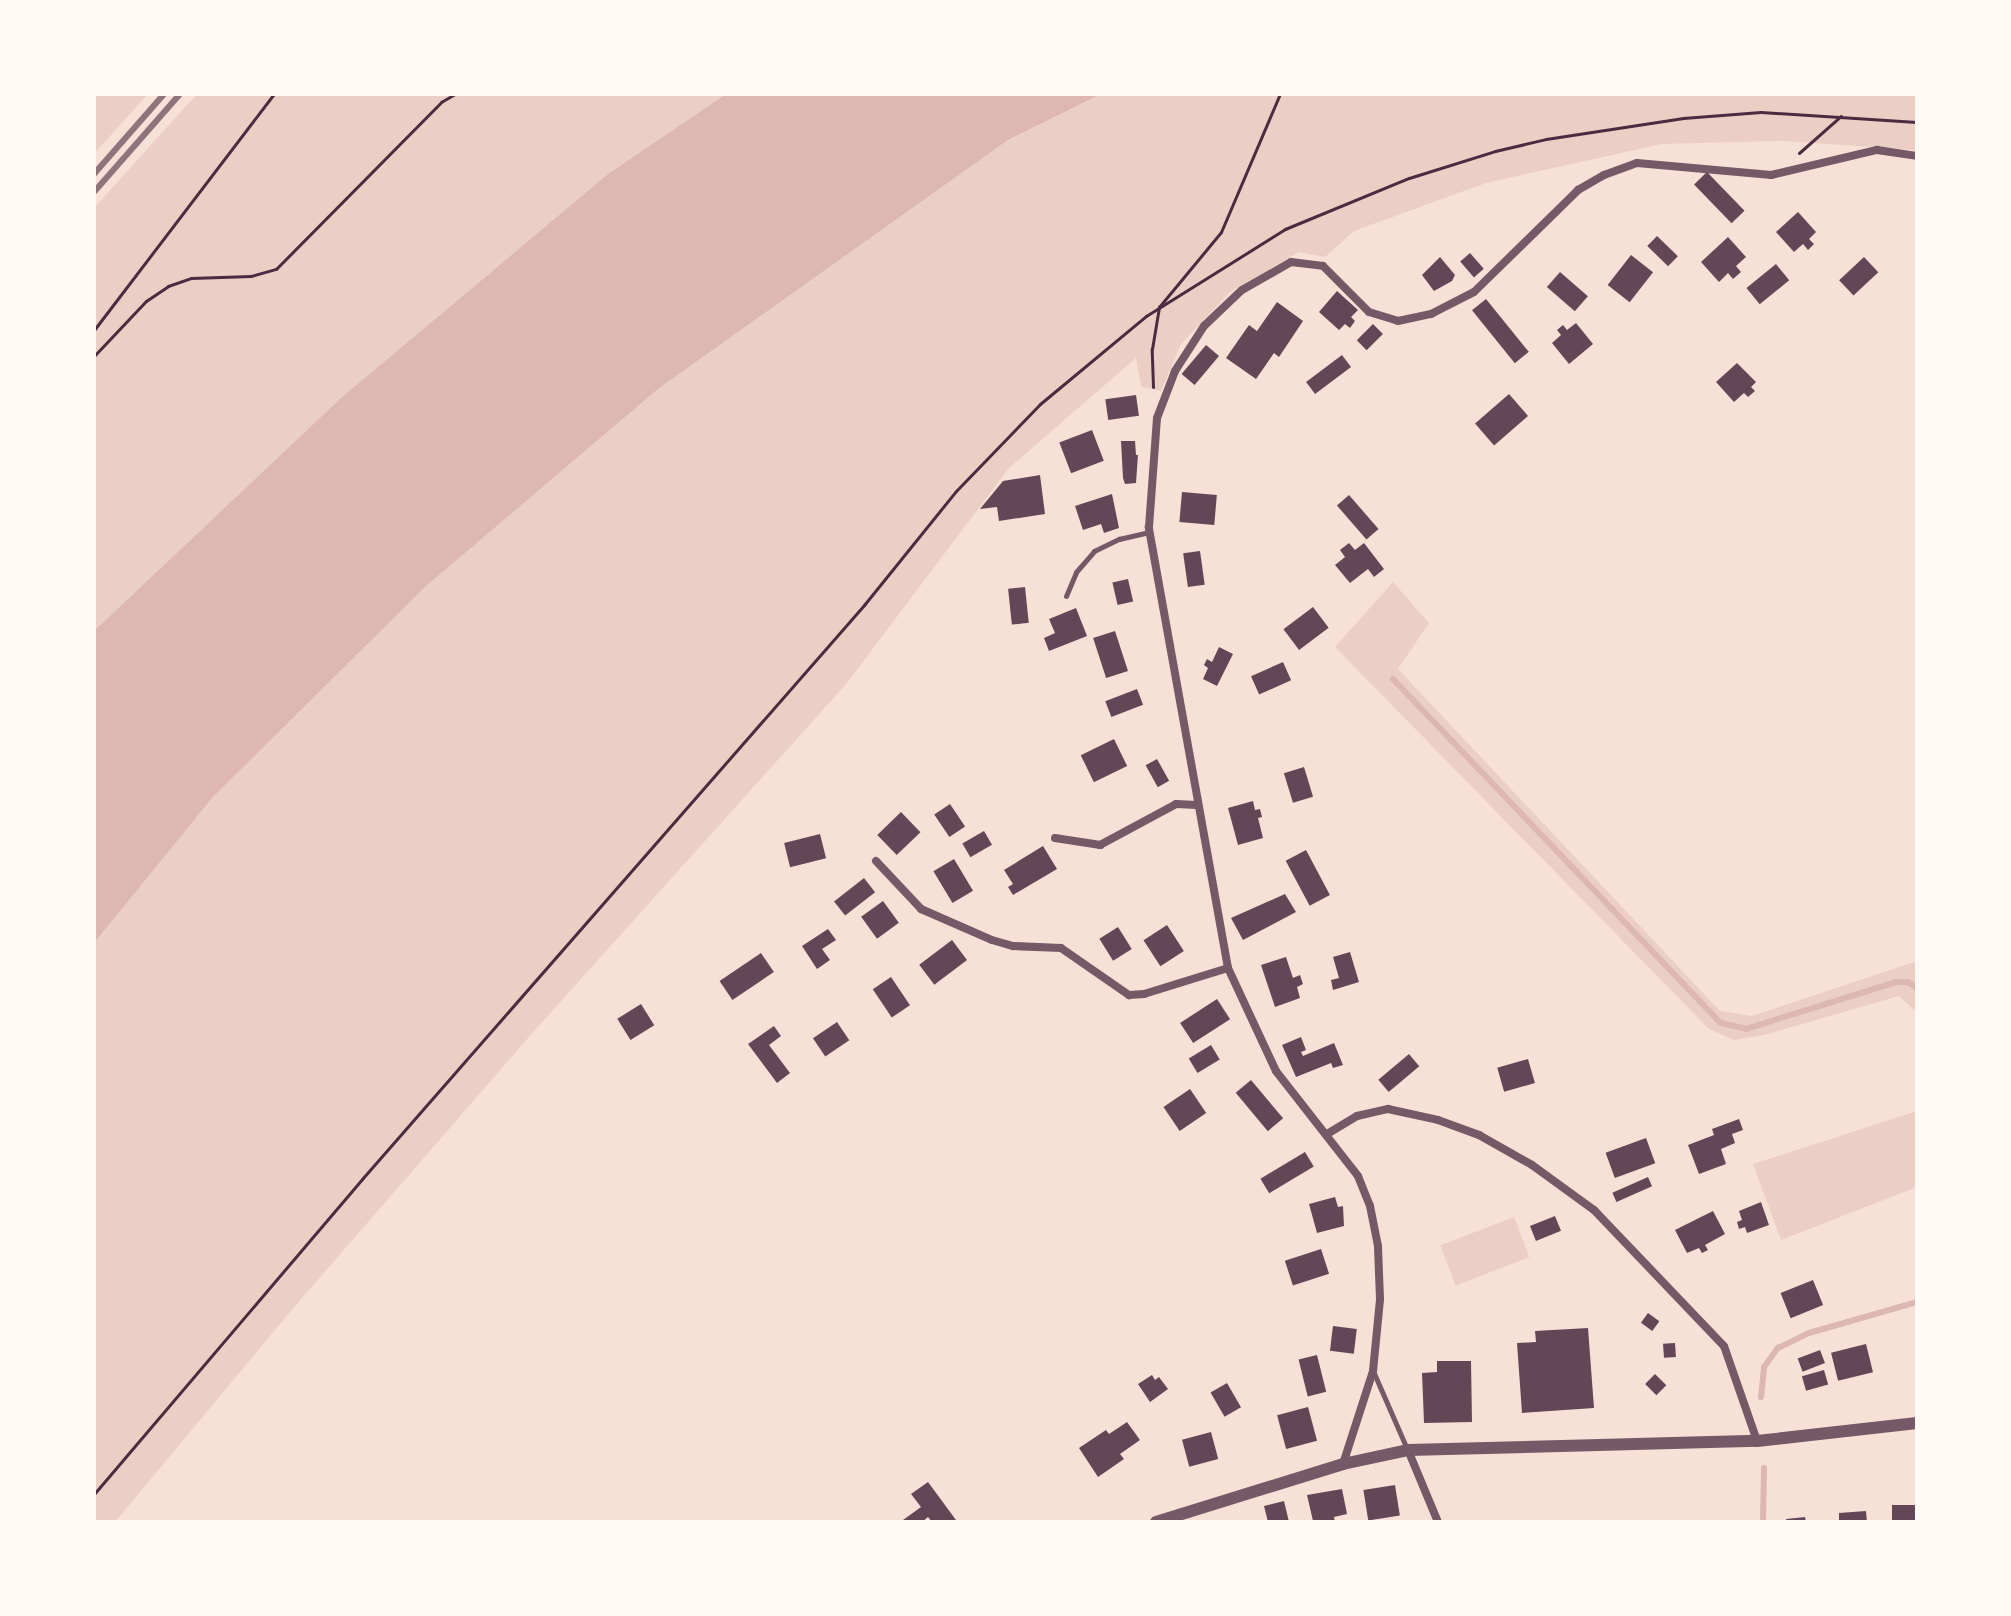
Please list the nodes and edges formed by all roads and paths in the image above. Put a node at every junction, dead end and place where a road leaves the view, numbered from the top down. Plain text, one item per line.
1 (274, 94) edge
2 (455, 94) edge
3 (1280, 94) edge
4 (1842, 116) junction
5 (1917, 122) edge
6 (1917, 156) edge
7 (1771, 175) junction
8 (1159, 307) junction
9 (94, 330) edge
10 (94, 356) edge
11 (1157, 418) junction
12 (1149, 532) junction
13 (1066, 596) dead end
14 (1197, 805) junction
15 (1055, 838) dead end
16 (876, 861) dead end
17 (1228, 968) junction
18 (1327, 1134) junction
19 (1373, 1371) junction
20 (1917, 1423) edge
21 (1757, 1441) junction
22 (1408, 1450) junction
23 (1343, 1464) junction
24 (94, 1494) edge
25 (1156, 1522) edge
26 (1438, 1522) edge

1 - 9 path
2 - 10 path
3 - 8 path
4 - 5 path
4 - 7 path
4 - 8 path
6 - 7 street
7 - 11 street
8 - 11 path
8 - 24 path
11 - 12 street
12 - 13 lane
12 - 14 street
14 - 15 street
14 - 17 street
16 - 17 street
17 - 18 street
18 - 19 street
18 - 21 street
19 - 22 lane
19 - 23 street
20 - 21 street
21 - 22 street
22 - 23 street
22 - 26 street
23 - 25 street

